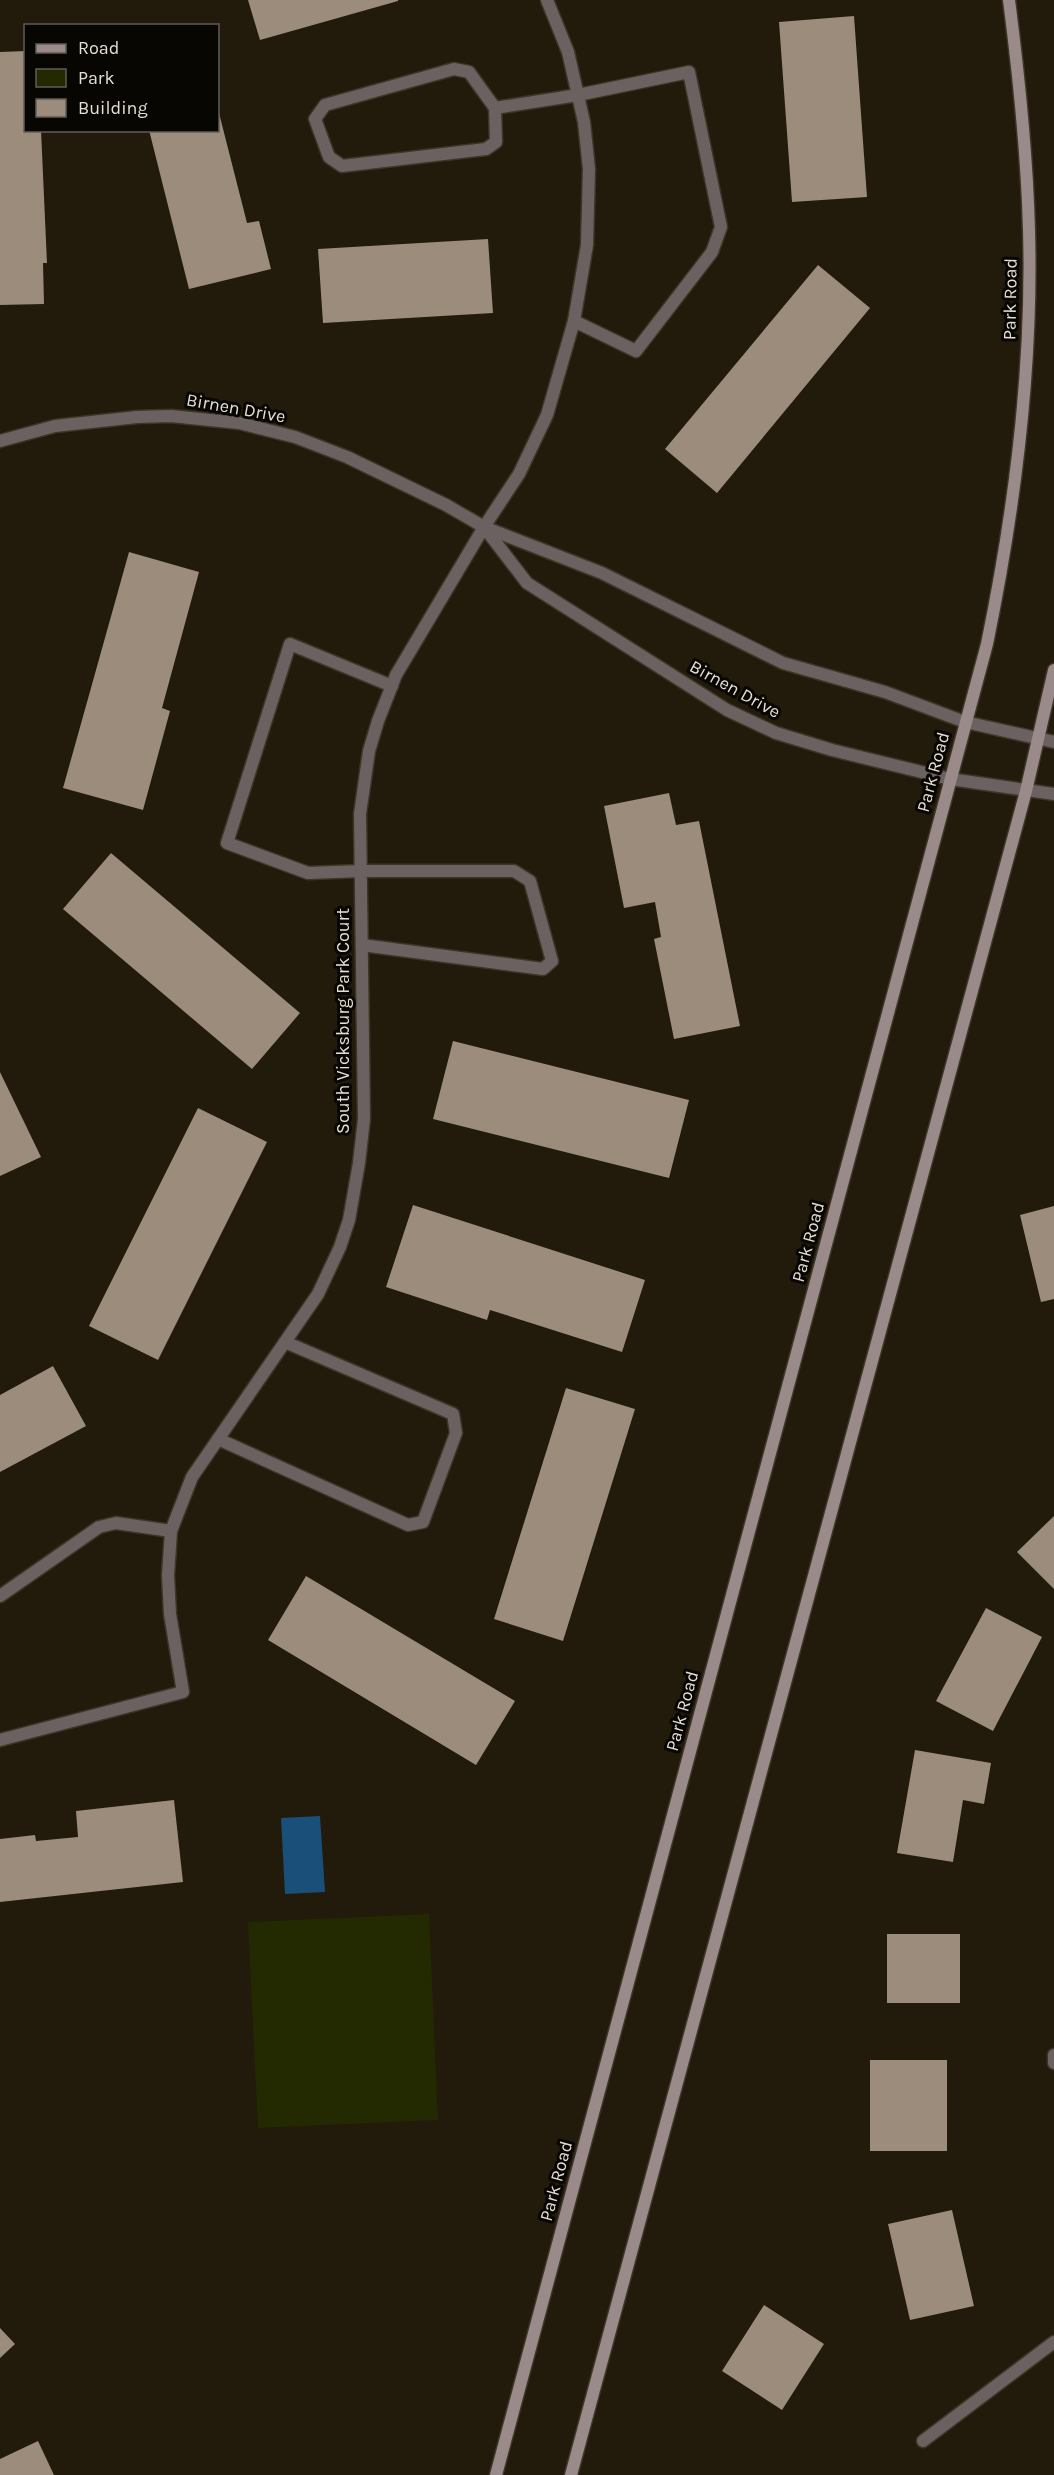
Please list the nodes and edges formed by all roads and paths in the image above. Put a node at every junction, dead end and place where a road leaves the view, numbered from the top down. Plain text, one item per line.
1 (547, 0) edge
2 (1009, 0) edge
3 (578, 95) junction
4 (495, 108) junction
5 (574, 321) junction
6 (0, 441) edge
7 (484, 526) junction
8 (1054, 670) edge
9 (392, 686) junction
10 (965, 722) junction
11 (1039, 739) junction
12 (1054, 742) edge
13 (950, 779) junction
14 (1026, 791) junction
15 (1054, 794) edge
16 (361, 871) junction
17 (362, 945) junction
18 (285, 1342) junction
19 (218, 1439) junction
20 (171, 1531) junction
21 (0, 1596) edge
22 (0, 1740) edge
23 (1054, 2055) edge
24 (1054, 2063) edge
25 (1054, 2342) edge
26 (923, 2441) dead end
27 (496, 2475) edge
28 (571, 2475) edge

1 - 3 street, South Vicksburg Park Court
2 - 10 main road, Park Road
3 - 4 street
3 - 5 street, South Vicksburg Park Court
3 - 5 street
4 - 4 street
5 - 7 street, South Vicksburg Park Court
6 - 7 street, Birnen Drive
7 - 9 street, South Vicksburg Park Court
7 - 10 street, Birnen Drive
7 - 13 street, Birnen Drive
8 - 11 main road
9 - 16 street, South Vicksburg Park Court
9 - 16 street
10 - 11 street, Birnen Drive
10 - 13 main road, Park Road
11 - 12 street, Birnen Drive
11 - 14 main road
13 - 14 street, Birnen Drive
13 - 27 main road, Park Road
14 - 15 street, Birnen Drive
14 - 28 main road
16 - 17 street, South Vicksburg Park Court
16 - 17 street
17 - 18 street, South Vicksburg Park Court
18 - 19 street, South Vicksburg Park Court
18 - 19 street
19 - 20 street, South Vicksburg Park Court
20 - 21 street
20 - 22 street, South Vicksburg Park Court
23 - 24 street
25 - 26 street

